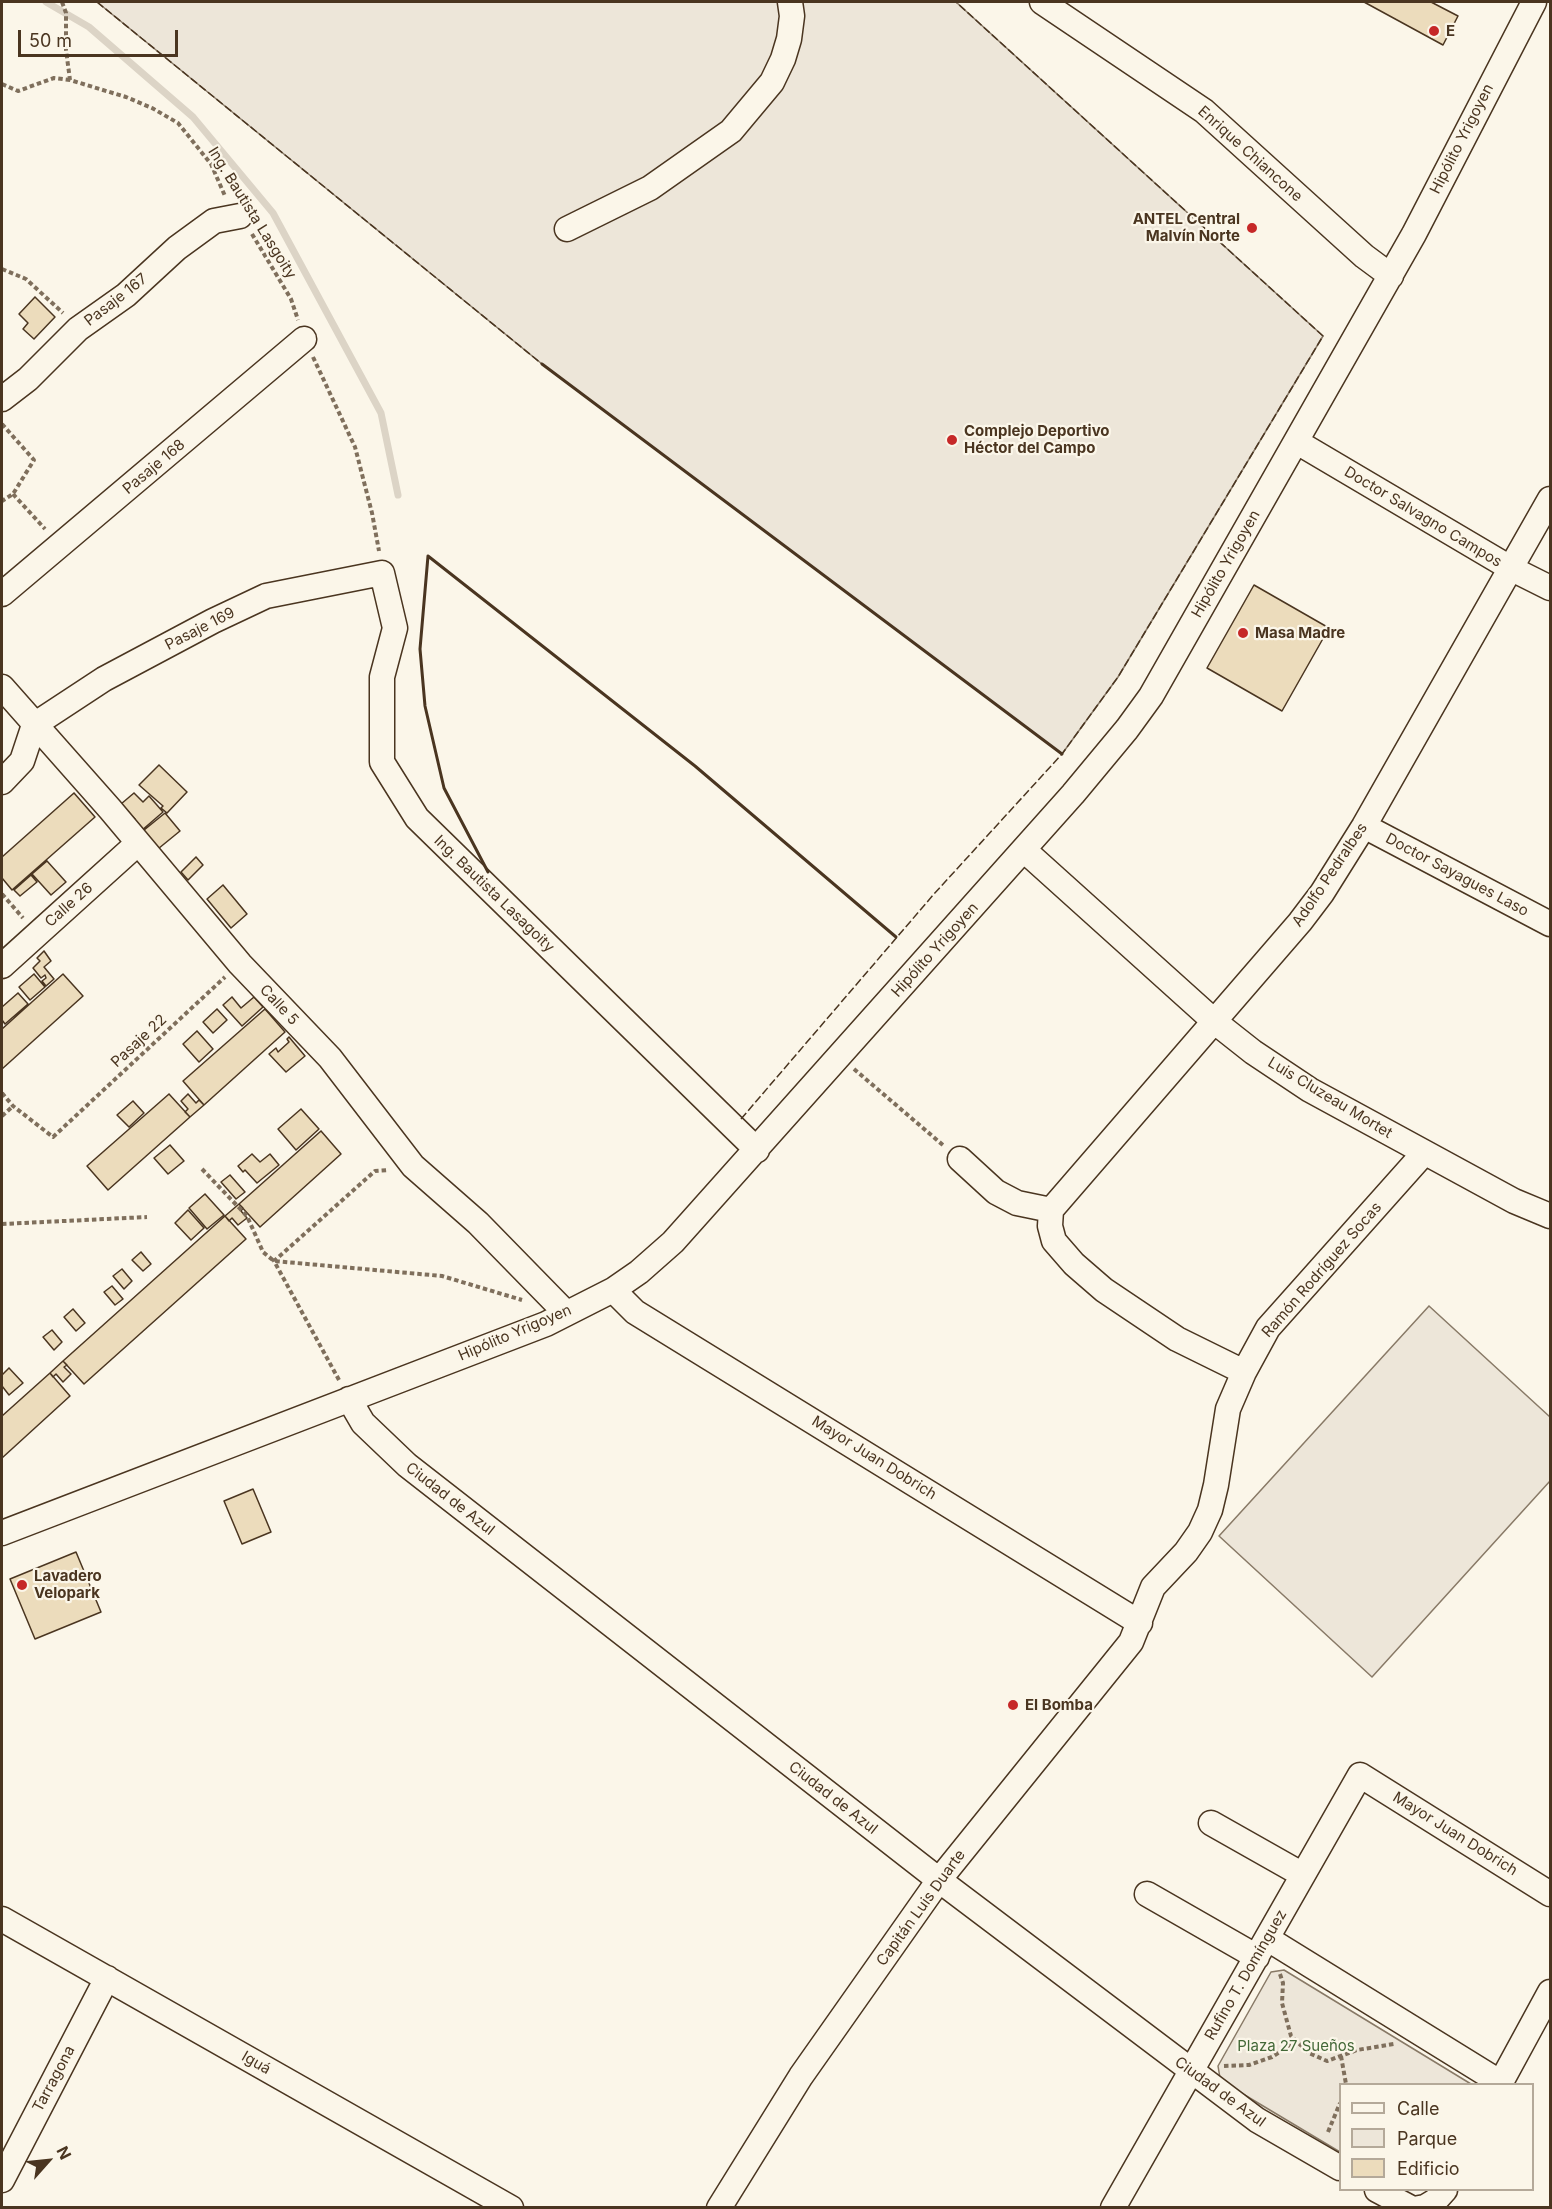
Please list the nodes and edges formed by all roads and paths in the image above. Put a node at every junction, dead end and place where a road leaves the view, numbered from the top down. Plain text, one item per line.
1 (62, 2) edge
2 (790, 2) edge
3 (1042, 2) edge
4 (1534, 2) edge
5 (70, 80) junction
6 (2, 84) edge
7 (240, 216) junction
8 (567, 229) dead end
9 (2, 269) edge
10 (1391, 276) junction
11 (78, 329) junction
12 (304, 339) junction
13 (2, 399) edge
14 (2, 424) edge
15 (1297, 442) junction
16 (13, 494) junction
17 (1551, 499) edge
18 (2, 501) edge
19 (60, 546) junction
20 (1512, 569) junction
21 (382, 573) junction
22 (1551, 588) edge
23 (2, 594) edge
24 (2, 687) edge
25 (34, 725) junction
26 (2, 782) edge
27 (1364, 826) junction
28 (137, 844) junction
29 (1024, 850) junction
30 (2, 894) edge
31 (1551, 924) edge
32 (37, 934) junction
33 (240, 963) junction
34 (2, 966) edge
35 (1215, 1022) junction
36 (840, 1057) junction
37 (2, 1094) edge
38 (13, 1106) junction
39 (2, 1116) edge
40 (757, 1150) junction
41 (1425, 1153) junction
42 (960, 1159) joint
43 (413, 1166) junction
44 (202, 1169) dead end
45 (1051, 1210) junction
46 (1551, 1216) edge
47 (147, 1217) dead end
48 (2, 1224) edge
49 (274, 1261) junction
50 (613, 1290) junction
51 (549, 1296) junction
52 (566, 1313) junction
53 (1244, 1372) junction
54 (349, 1399) junction
55 (2, 1533) edge
56 (1140, 1623) junction
57 (1360, 1774) joint
58 (1211, 1823) dead end
59 (1303, 1875) junction
60 (939, 1880) junction
61 (1147, 1894) dead end
62 (1551, 1894) edge
63 (2, 1919) edge
64 (1262, 1948) junction
65 (107, 1978) junction
66 (1551, 1992) edge
67 (1296, 2041) junction
68 (1436, 2043) junction
69 (1341, 2056) junction
70 (1221, 2066) dead end
71 (1190, 2071) junction
72 (1346, 2083) edge
73 (1498, 2083) edge
74 (1501, 2083) edge
75 (1339, 2107) edge
76 (1328, 2132) dead end
77 (1339, 2167) edge
78 (2, 2180) edge
79 (1379, 2191) edge
80 (1444, 2191) edge
81 (1425, 2207) edge
82 (511, 2208) edge
83 (719, 2208) edge
84 (1113, 2208) edge
85 (1411, 2208) edge
86 (1419, 2208) edge

1 - 5 path
2 - 8 street
3 - 10 street, Enrique Chiancone
4 - 10 street, Hipólito Yrigoyen
5 - 6 path
5 - 7 path, Ing. Bautista Lasgoity
7 - 11 street, Pasaje 167
7 - 12 path, Ing. Bautista Lasgoity
9 - 11 path
10 - 15 street, Hipólito Yrigoyen
11 - 13 street, Pasaje 167
12 - 19 street, Pasaje 168
12 - 21 path, Ing. Bautista Lasgoity
14 - 16 path
15 - 20 street, Doctor Salvagno Campos
15 - 29 street, Hipólito Yrigoyen
16 - 18 path
16 - 19 path
17 - 20 street, Adolfo Pedralbes
19 - 23 street, Pasaje 168
20 - 22 street, Doctor Salvagno Campos
20 - 27 street, Adolfo Pedralbes
21 - 25 street, Pasaje 169
21 - 40 street, Ing. Bautista Lasagoity
24 - 25 street, Calle 5
25 - 26 street
25 - 28 street, Calle 5
27 - 31 street, Doctor Sayagues Laso
27 - 35 street, Adolfo Pedralbes
28 - 32 street, Calle 26
28 - 33 street, Calle 5
29 - 35 street, Luis Cluzeau Mortet
29 - 36 street, Hipólito Yrigoyen
30 - 32 path
32 - 34 street, Calle 26
33 - 38 path, Pasaje 22
33 - 43 street, Calle 5
35 - 41 street, Luis Cluzeau Mortet
35 - 45 street, Adolfo Pedralbes
36 - 40 street, Hipólito Yrigoyen
36 - 42 path
37 - 38 path
38 - 39 path
40 - 50 street, Hipólito Yrigoyen
41 - 46 street, Luis Cluzeau Mortet
41 - 53 street, Ramón Rodríguez Socas
42 - 45 street
43 - 49 path
43 - 51 street, Calle 5
44 - 49 path
45 - 53 street
47 - 48 path
49 - 51 path
49 - 54 path
50 - 52 street, Hipólito Yrigoyen
50 - 56 street, Mayor Juan Dobrich
51 - 52 street, Calle 5
52 - 54 street, Hipólito Yrigoyen
53 - 56 street, Ramón Rodríguez Socas
54 - 55 street, Hipólito Yrigoyen
54 - 60 street, Ciudad de Azul
56 - 60 street, Capitán Luis Duarte
57 - 59 street, Rufino T. Domínguez
57 - 62 street, Mayor Juan Dobrich
58 - 59 street
59 - 64 street, Rufino T. Domínguez
60 - 71 street, Ciudad de Azul
60 - 83 street, Capitán Luis Duarte
61 - 64 street
63 - 65 street, Iguá
64 - 67 path
64 - 68 street
64 - 71 street, Rufino T. Domínguez
65 - 78 street, Tarragona
65 - 82 street, Iguá
66 - 74 street
67 - 69 path
67 - 70 path
68 - 69 path
68 - 73 street
69 - 72 path
71 - 77 street, Ciudad de Azul
71 - 84 street, Rufino T. Domínguez
75 - 76 path
79 - 85 street
80 - 81 street
81 - 86 street

